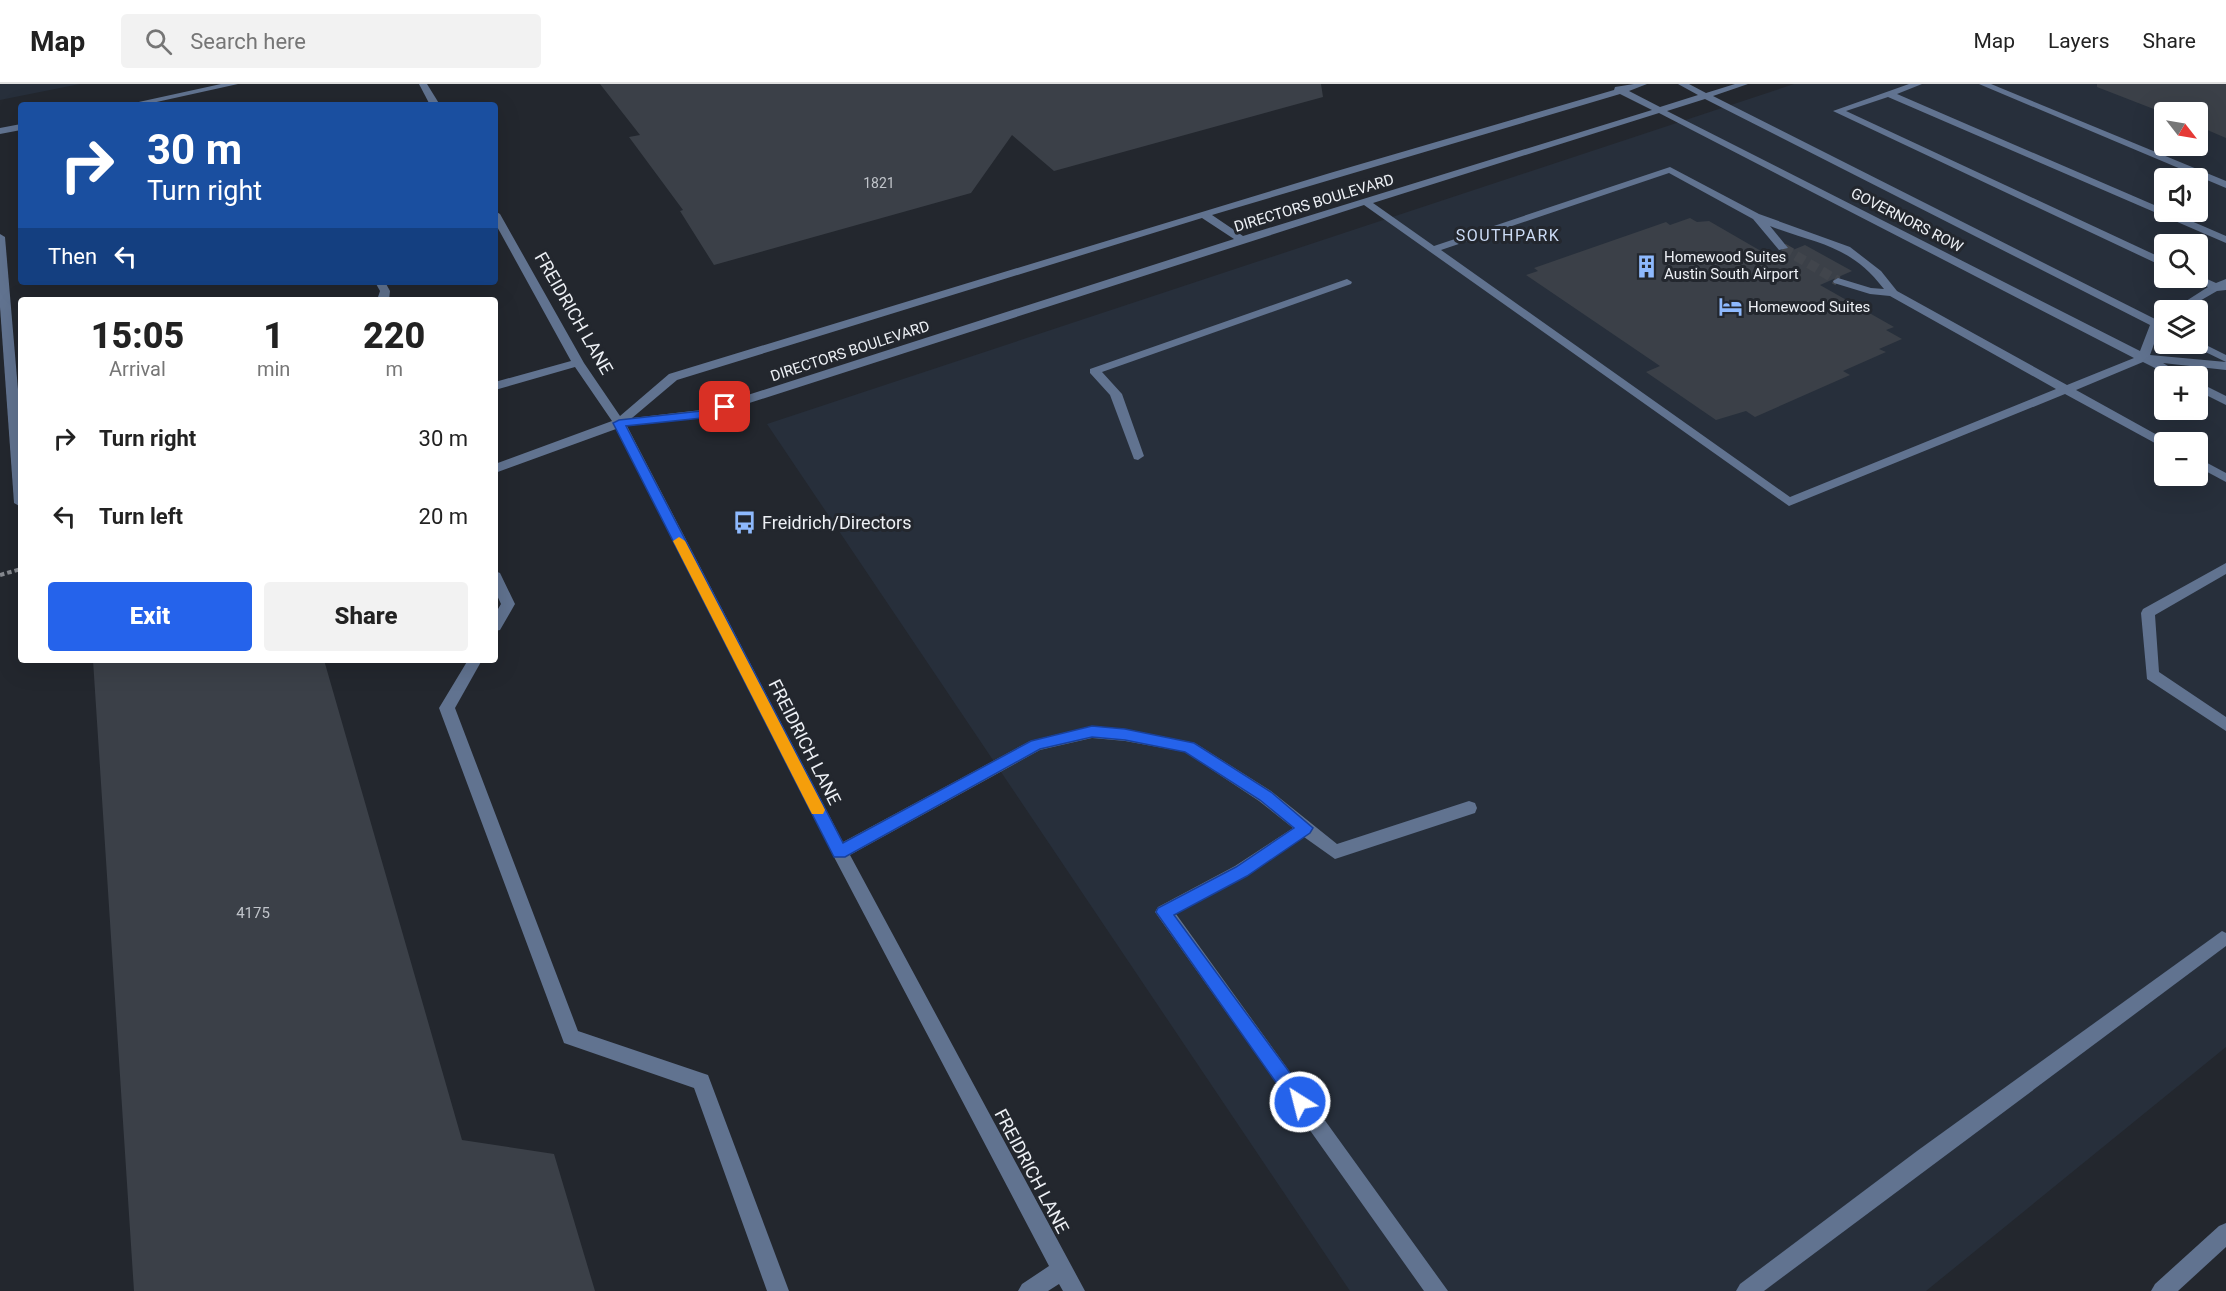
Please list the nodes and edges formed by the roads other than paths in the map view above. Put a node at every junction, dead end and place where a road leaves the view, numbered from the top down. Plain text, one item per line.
1 (234, 84) edge
2 (423, 84) edge
3 (1607, 84) edge
4 (1643, 84) edge
5 (1682, 84) edge
6 (1744, 84) edge
7 (1918, 84) edge
8 (1983, 84) edge
9 (1621, 90) junction
10 (1889, 94) junction
11 (1705, 96) junction
12 (145, 102) edge
13 (433, 102) edge
14 (1660, 111) junction
15 (18, 128) edge
16 (0, 131) edge
17 (2226, 185) edge
18 (1367, 203) junction
19 (1204, 215) junction
20 (1757, 217) junction
21 (498, 219) edge
22 (0, 237) edge
23 (1242, 240) junction
24 (2226, 240) edge
25 (1783, 248) tunnel mouth
26 (1432, 250) junction
27 (2154, 258) edge
28 (1838, 281) tunnel mouth
29 (1347, 282) dead end
30 (2222, 286) edge
31 (1893, 293) junction
32 (2196, 300) edge
33 (2154, 320) edge
34 (2154, 338) edge
35 (2208, 350) edge
36 (2143, 358) junction
37 (2226, 358) edge
38 (578, 363) junction
39 (2159, 366) edge
40 (2226, 366) edge
41 (498, 385) edge
42 (2068, 390) junction
43 (2208, 391) edge
44 (2226, 401) edge
45 (619, 423) junction
46 (2154, 438) edge
47 (1138, 456) dead end
48 (18, 465) edge
49 (498, 468) edge
50 (2208, 468) edge
51 (2226, 478) edge
52 (2226, 568) edge
53 (498, 582) edge
54 (498, 621) edge
55 (473, 663) edge
56 (2226, 725) edge
57 (1468, 808) dead end
58 (1305, 828) junction
59 (840, 852) junction
60 (2222, 939) dead end
61 (2226, 1233) edge
62 (1063, 1269) junction
63 (777, 1291) edge
64 (1029, 1291) edge
65 (1074, 1291) edge
66 (1437, 1291) edge
67 (1747, 1291) edge
68 (2162, 1291) edge

1 - 12 street
2 - 13 street
3 - 9 street, GOVERNORS ROW
4 - 9 street, DIRECTORS BOULEVARD
5 - 11 street, GOVERNORS ROW
6 - 11 street, DIRECTORS BOULEVARD
7 - 10 street
8 - 17 street
9 - 14 street, GOVERNORS ROW
9 - 19 street, DIRECTORS BOULEVARD
10 - 24 street
10 - 27 street
11 - 14 street, DIRECTORS BOULEVARD
11 - 33 street, GOVERNORS ROW
14 - 18 street, DIRECTORS BOULEVARD
14 - 36 street, GOVERNORS ROW
15 - 16 street
18 - 23 street, DIRECTORS BOULEVARD
18 - 26 street
19 - 23 street
19 - 45 street, DIRECTORS BOULEVARD
20 - 25 street
20 - 26 street
20 - 31 street
21 - 38 street, FREIDRICH LANE
22 - 48 street
23 - 45 street, DIRECTORS BOULEVARD
26 - 42 street
28 - 31 street
29 - 47 street
30 - 32 street
31 - 42 street
34 - 36 street
35 - 37 street
36 - 39 street, GOVERNORS ROW
36 - 40 street
36 - 42 street
38 - 41 street
38 - 45 street, FREIDRICH LANE
42 - 46 street
43 - 44 street
45 - 49 street
45 - 59 street, FREIDRICH LANE
50 - 51 street
52 - 56 street
53 - 54 street
55 - 63 street
57 - 58 street
58 - 59 street
58 - 66 street
59 - 62 street, FREIDRICH LANE
60 - 67 street
61 - 68 street
62 - 64 street
62 - 65 street, FREIDRICH LANE

